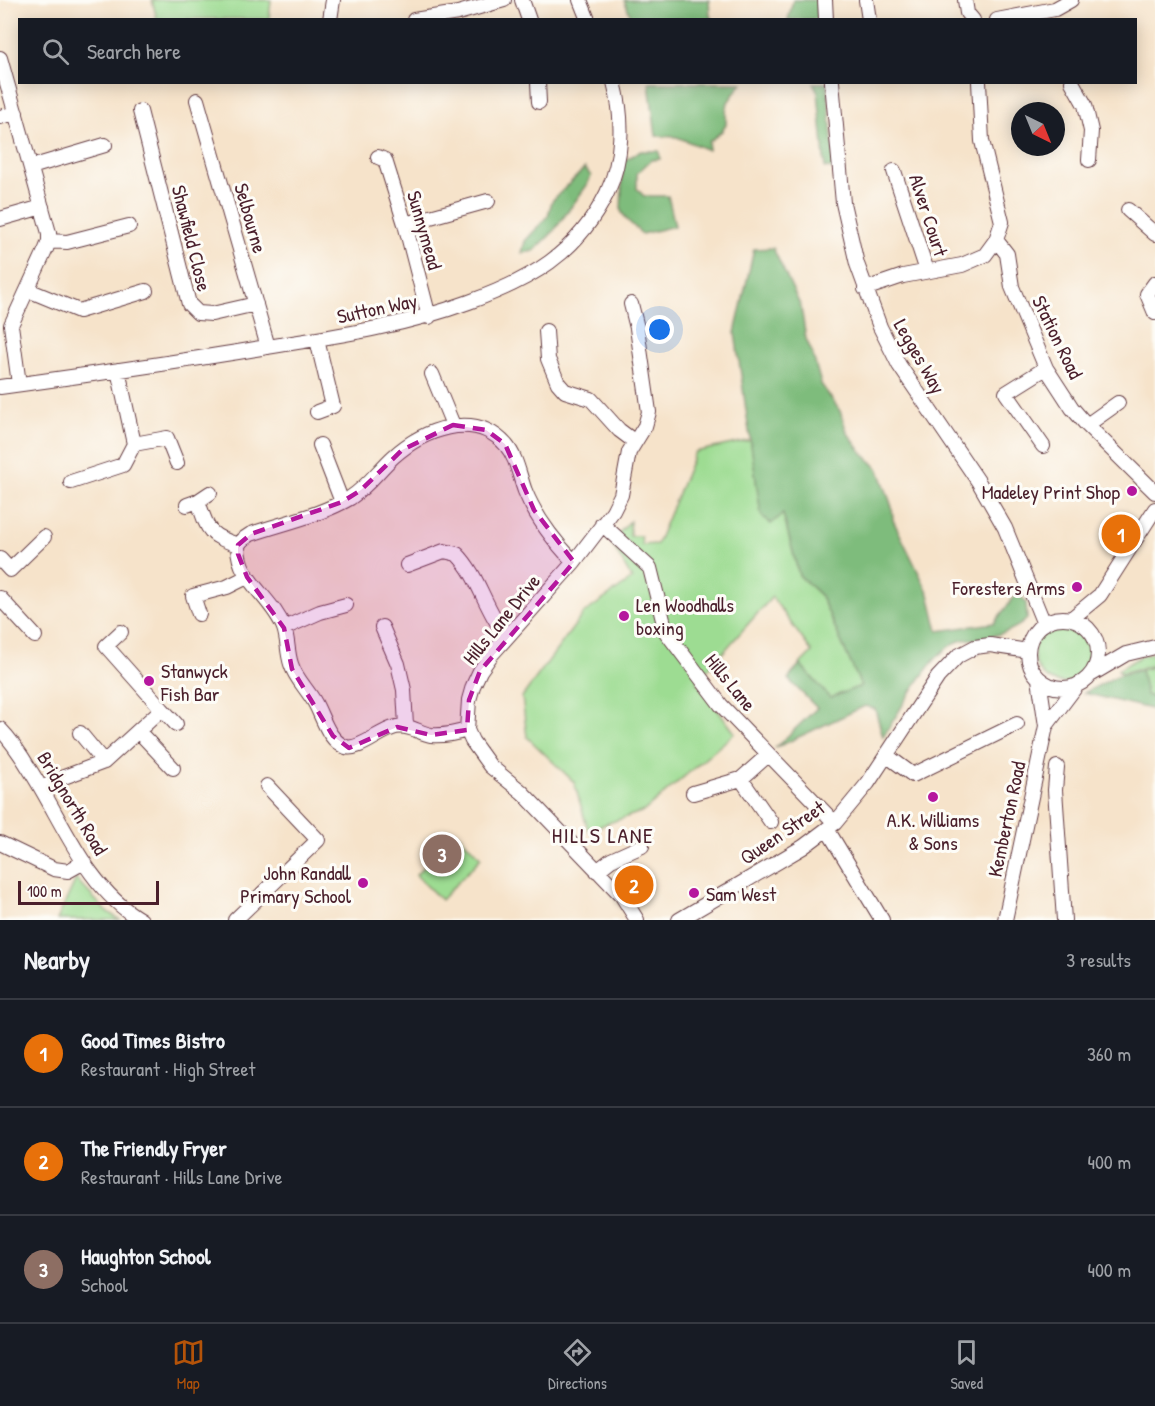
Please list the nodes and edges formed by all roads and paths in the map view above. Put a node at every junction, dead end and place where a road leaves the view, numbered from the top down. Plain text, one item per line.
1 (333, 0) edge
2 (504, 0) edge
3 (522, 0) edge
4 (580, 0) edge
5 (825, 0) edge
6 (866, 0) edge
7 (965, 0) edge
8 (1071, 0) edge
9 (457, 7) edge
10 (1057, 14) edge
11 (330, 18) edge
12 (421, 18) edge
13 (528, 18) edge
14 (587, 18) edge
15 (826, 18) edge
16 (869, 18) edge
17 (972, 18) edge
18 (1017, 18) edge
19 (0, 58) edge
20 (538, 84) edge
21 (614, 84) edge
22 (832, 84) edge
23 (979, 84) edge
24 (1073, 84) edge
25 (197, 99) dead end
26 (539, 102) dead end
27 (140, 111) dead end
28 (16, 113) junction
29 (0, 117) edge
30 (105, 145) dead end
31 (378, 157) dead end
32 (1089, 159) dead end
33 (31, 167) junction
34 (894, 171) dead end
35 (488, 201) dead end
36 (42, 207) junction
37 (1128, 210) dead end
38 (0, 219) edge
39 (405, 224) junction
40 (129, 226) dead end
41 (1155, 234) edge
42 (996, 240) junction
43 (49, 241) junction
44 (927, 272) junction
45 (1155, 283) edge
46 (865, 289) junction
47 (28, 290) junction
48 (146, 291) dead end
49 (256, 304) junction
50 (631, 304) dead end
51 (1155, 313) edge
52 (429, 317) junction
53 (5, 326) edge
54 (546, 332) dead end
55 (317, 340) junction
56 (268, 347) junction
57 (1046, 368) junction
58 (118, 370) junction
59 (432, 374) dead end
60 (19, 384) junction
61 (0, 387) edge
62 (1118, 403) dead end
63 (317, 412) dead end
64 (453, 425) junction
65 (1087, 425) junction
66 (635, 442) junction
67 (134, 444) junction
68 (320, 445) dead end
69 (1043, 446) dead end
70 (177, 463) dead end
71 (71, 482) dead end
72 (1155, 492) edge
73 (198, 500) dead end
74 (342, 502) junction
75 (1155, 509) edge
76 (602, 524) junction
77 (44, 537) dead end
78 (238, 545) junction
79 (0, 560) edge
80 (574, 562) junction
81 (407, 565) dead end
82 (247, 577) junction
83 (0, 598) edge
84 (346, 605) dead end
85 (199, 614) dead end
86 (1071, 619) junction
87 (1044, 624) junction
88 (382, 627) dead end
89 (284, 628) junction
90 (121, 632) dead end
91 (35, 636) dead end
92 (508, 636) junction
93 (1097, 644) junction
94 (1155, 647) edge
95 (1028, 651) junction
96 (1126, 654) junction
97 (1092, 674) junction
98 (1039, 679) junction
99 (1077, 686) junction
100 (162, 709) junction
101 (176, 724) dead end
102 (1017, 724) dead end
103 (406, 726) junction
104 (1046, 726) junction
105 (0, 729) edge
106 (467, 730) junction
107 (138, 731) junction
108 (80, 733) dead end
109 (768, 755) junction
110 (886, 755) junction
111 (104, 762) junction
112 (1057, 767) dead end
113 (173, 768) dead end
114 (741, 779) junction
115 (267, 786) dead end
116 (42, 789) junction
117 (693, 794) dead end
118 (771, 822) dead end
119 (831, 826) junction
120 (0, 843) edge
121 (642, 846) dead end
122 (84, 862) junction
123 (597, 871) junction
124 (141, 920) edge
125 (235, 920) edge
126 (637, 920) edge
127 (679, 920) edge
128 (882, 920) edge
129 (1005, 920) edge
130 (1064, 920) edge

1 - 11 street
2 - 9 street
3 - 13 street
4 - 14 street
5 - 15 street
6 - 16 street
7 - 17 street
8 - 10 street
9 - 12 street
10 - 18 street
19 - 28 street
20 - 26 street
21 - 52 street, Sutton Way
22 - 46 street, Legges Way
23 - 42 street
24 - 32 street
25 - 49 street, Selbourne
27 - 49 street, Shawfield Close
28 - 29 street
28 - 33 street
30 - 33 street
31 - 39 street, Sunnymead
33 - 36 street
34 - 44 street, Alver Court
35 - 39 street
36 - 38 street
36 - 43 street
37 - 41 street
39 - 52 street, Sunnymead
40 - 43 street
42 - 44 street
42 - 57 street, Station Road
43 - 47 street
44 - 46 street
45 - 51 street
46 - 87 street, Legges Way
47 - 48 street
47 - 53 street
49 - 56 street, Selbourne
50 - 66 street, Hills Lane Drive
52 - 55 street, Sutton Way
53 - 60 street
54 - 66 street
55 - 56 street, Sutton Way
55 - 63 street
56 - 58 street, Sutton Way
57 - 65 street, Station Road
57 - 69 street
58 - 60 street, Sutton Way
58 - 67 street
59 - 64 street
60 - 61 street, Sutton Way
62 - 65 street
64 - 74 street
64 - 80 street
65 - 72 street, Station Road
66 - 76 street, Hills Lane Drive
67 - 70 street
67 - 71 street
68 - 74 street
73 - 78 street
74 - 78 street
75 - 86 street
76 - 80 street, Hills Lane Drive
76 - 109 street, Hills Lane
77 - 79 street
78 - 82 street
80 - 92 street, Hills Lane Drive
81 - 92 street
82 - 85 street
82 - 89 street
83 - 91 street
84 - 89 street
86 - 87 street
86 - 93 street
87 - 95 street
88 - 103 street
89 - 103 street
90 - 100 street
92 - 106 street, Hills Lane Drive
93 - 96 street
93 - 97 street
94 - 96 street
95 - 98 street
95 - 110 street, Queen Street
96 - 97 street
97 - 99 street
98 - 99 street
98 - 104 street, Kemberton Road
99 - 104 street, Kemberton Road
100 - 101 street
100 - 107 street
102 - 110 street
103 - 106 street
104 - 129 street, Kemberton Road
105 - 116 street, Bridgnorth Road
106 - 123 street
107 - 111 street
107 - 113 street
108 - 111 street
109 - 114 street
109 - 119 street, Hills Lane
110 - 119 street, Queen Street
111 - 116 street
112 - 130 street
114 - 117 street
114 - 118 street
115 - 125 street
116 - 122 street, Bridgnorth Road
119 - 127 street, Queen Street
119 - 128 street, Hills Lane
120 - 122 street
121 - 123 street
122 - 124 street, Bridgnorth Road
123 - 126 street

